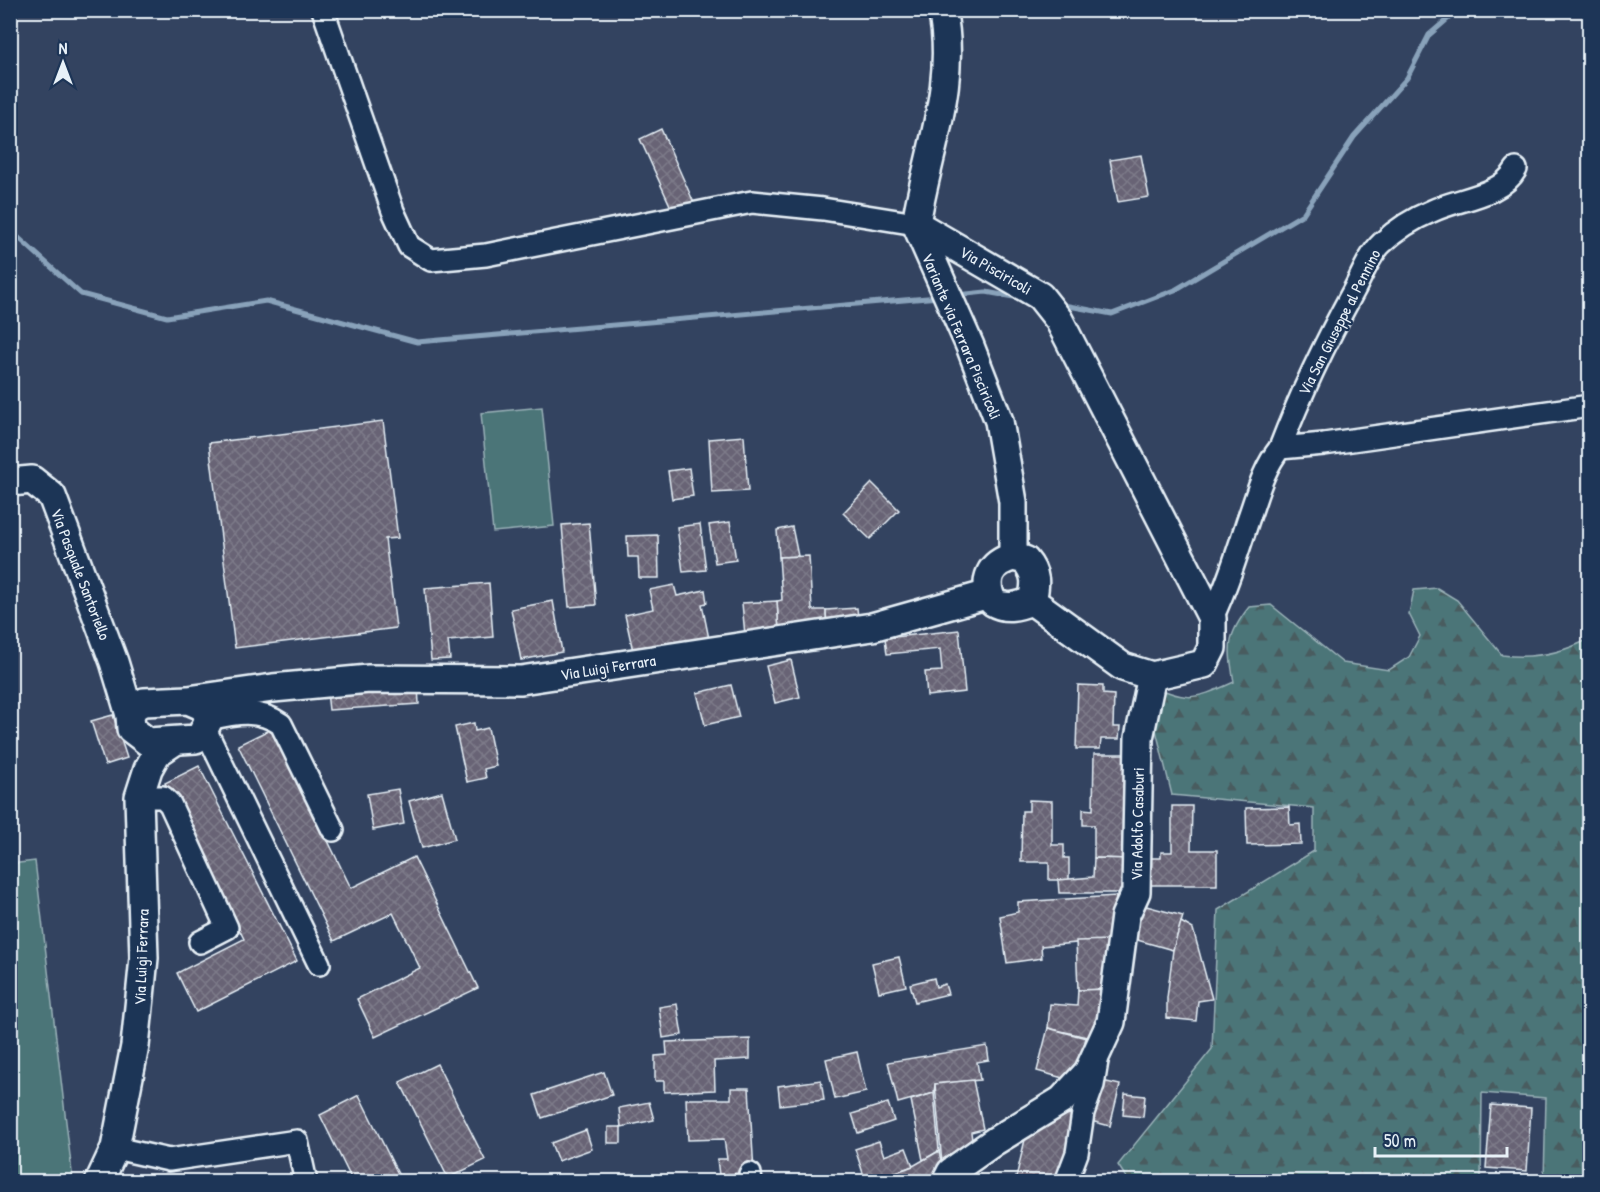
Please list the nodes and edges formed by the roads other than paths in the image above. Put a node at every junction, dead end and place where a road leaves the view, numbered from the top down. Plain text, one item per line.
1 (323, 10) edge
2 (942, 10) edge
3 (1516, 169) dead end
4 (925, 229) junction
5 (1590, 406) edge
6 (1280, 448) junction
7 (10, 482) edge
8 (1013, 557) junction
9 (989, 594) junction
10 (1032, 601) junction
11 (1212, 618) junction
12 (114, 662) junction
13 (1152, 676) junction
14 (159, 700) junction
15 (201, 723) junction
16 (132, 724) junction
17 (140, 797) junction
18 (333, 830) dead end
19 (200, 942) dead end
20 (319, 964) dead end
21 (1099, 1048) junction
22 (115, 1148) junction
23 (99, 1182) edge
24 (306, 1182) edge
25 (946, 1182) edge
26 (1066, 1182) edge

1 - 4 street
2 - 4 street
3 - 6 street, Via San Giuseppe al Pennino
4 - 8 street, Variante via Ferrara Pisciricoli
4 - 11 street, Via Pisciricoli
5 - 6 street
6 - 11 street, Via San Giuseppe al Pennino
7 - 12 street, Via Pasquale Santoriello
8 - 9 street
8 - 10 street
9 - 10 street
9 - 15 street, Via Luigi Ferrara
10 - 13 street
11 - 13 street
12 - 14 street, Via Pasquale Santoriello
12 - 16 street, Via Pasquale Santoriello
13 - 21 street, Via Adolfo Casaburi
14 - 15 street
14 - 16 street
15 - 16 street
15 - 17 street, Via Luigi Ferrara
15 - 18 street
15 - 20 street
16 - 17 street, Via Pasquale Santoriello
17 - 19 street
17 - 22 street, Via Luigi Ferrara
21 - 25 street, Via Adolfo Casaburi
21 - 26 street
22 - 23 street, Via Luigi Ferrara
22 - 24 street

